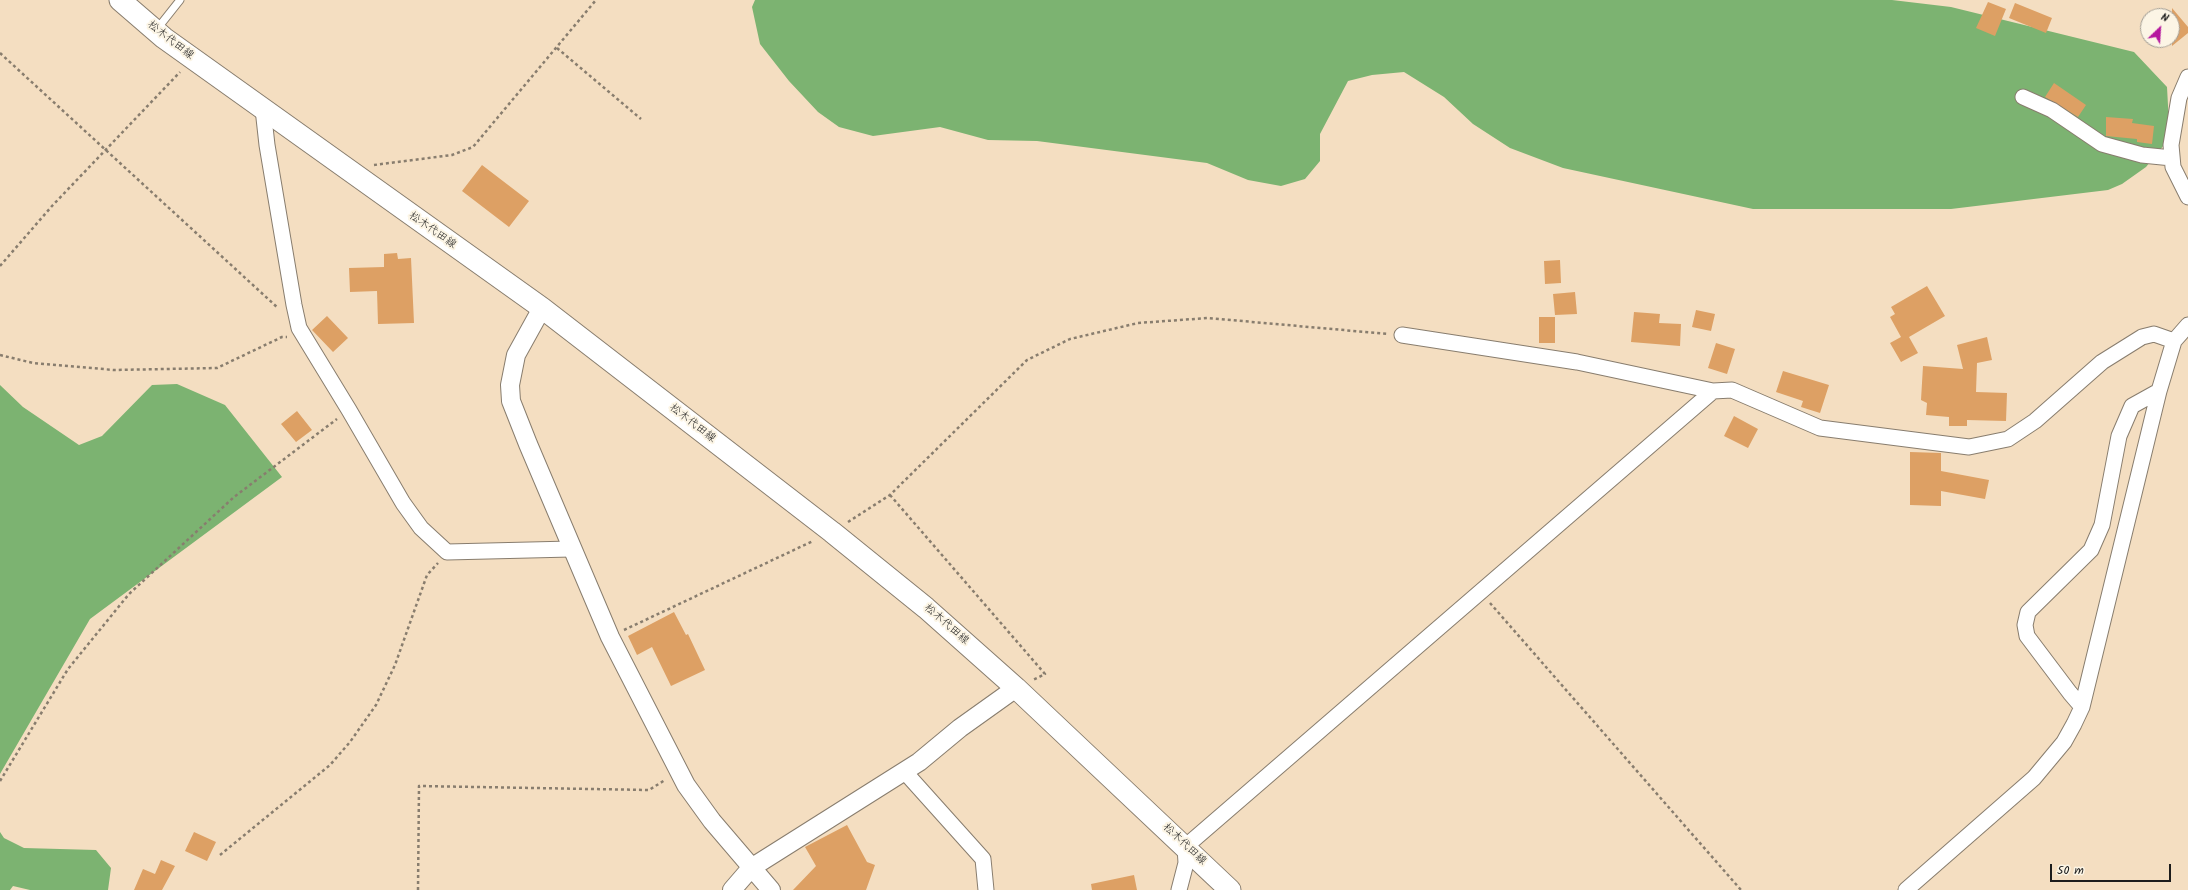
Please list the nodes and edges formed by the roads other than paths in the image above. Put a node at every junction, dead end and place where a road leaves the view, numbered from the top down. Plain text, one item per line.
1 (120, 0) edge
2 (180, 0) edge
3 (155, 30) junction
4 (2188, 77) edge
5 (2023, 96) dead end
6 (263, 109) junction
7 (2172, 158) junction
8 (2188, 197) edge
9 (542, 308) junction
10 (2188, 325) edge
11 (1402, 335) road end
12 (2174, 341) junction
13 (1713, 390) junction
14 (2159, 391) junction
15 (571, 549) junction
16 (1016, 688) junction
17 (2082, 707) junction
18 (904, 771) junction
19 (1186, 847) junction
20 (751, 868) junction
21 (732, 890) edge
22 (771, 890) edge
23 (986, 890) edge
24 (1179, 890) edge
25 (1230, 890) edge
26 (1906, 890) edge

1 - 3 main road, 松木代田線
2 - 3 lane
3 - 6 main road, 松木代田線
4 - 7 street
5 - 7 street
6 - 9 main road, 松木代田線
6 - 15 street
7 - 8 street
9 - 15 street
9 - 16 main road, 松木代田線
10 - 12 street
11 - 13 street
12 - 13 street
12 - 14 street
13 - 19 street
14 - 17 street
14 - 17 street
15 - 20 street
16 - 18 street
16 - 19 main road, 松木代田線
17 - 26 street
18 - 20 street
18 - 23 street
19 - 24 street
19 - 25 main road, 松木代田線
20 - 21 street
20 - 22 street

